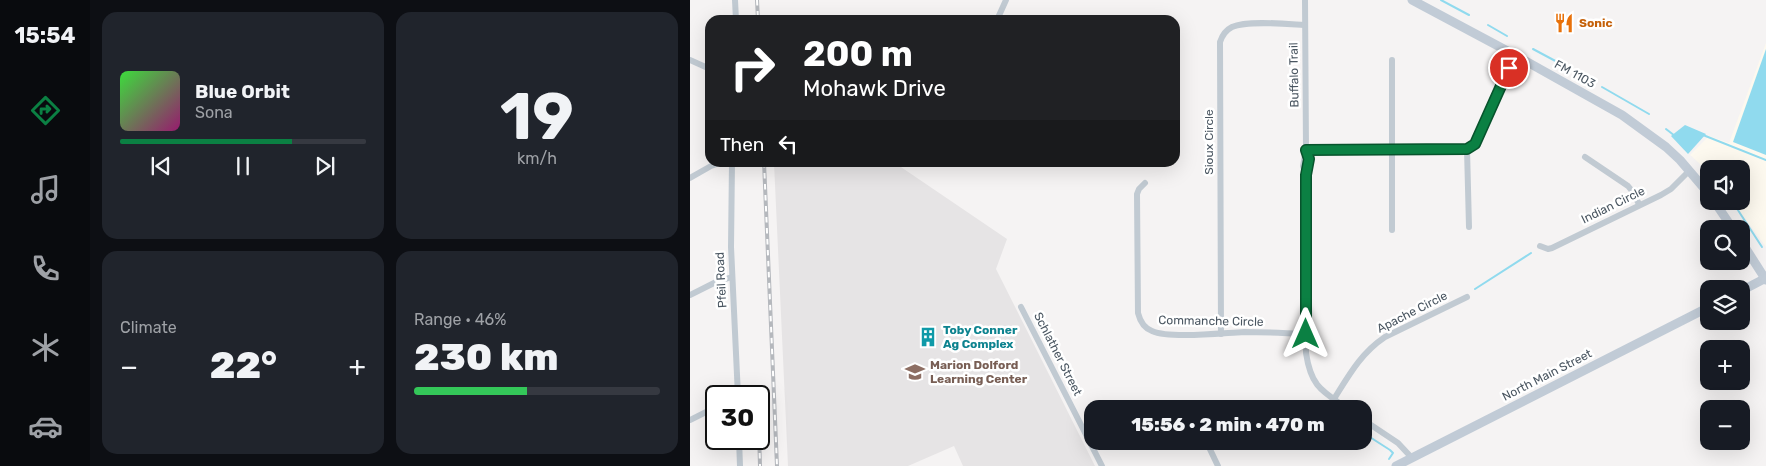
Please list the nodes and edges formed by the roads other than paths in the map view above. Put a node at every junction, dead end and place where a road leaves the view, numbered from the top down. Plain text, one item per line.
1 (735, 0) edge
2 (1006, 0) edge
3 (1304, 0) edge
4 (1412, 0) edge
5 (736, 15) edge
6 (999, 15) edge
7 (1304, 25) junction
8 (1515, 55) junction
9 (690, 60) edge
10 (1392, 60) dead end
11 (705, 67) edge
12 (1391, 149) junction
13 (1467, 149) junction
14 (1306, 150) junction
15 (1586, 157) dead end
16 (712, 167) edge
17 (732, 167) edge
18 (1689, 171) junction
19 (690, 178) edge
20 (1145, 184) dead end
21 (1700, 184) edge
22 (1639, 204) junction
23 (1469, 227) dead end
24 (1392, 230) dead end
25 (1540, 246) dead end
26 (1750, 255) edge
27 (732, 276) junction
28 (1766, 279) edge
29 (1750, 287) edge
30 (690, 296) edge
31 (1467, 296) dead end
32 (1021, 307) dead end
33 (1700, 312) edge
34 (1221, 334) junction
35 (1306, 334) junction
36 (737, 385) edge
37 (1334, 398) junction
38 (1337, 400) edge
39 (705, 412) edge
40 (690, 420) edge
41 (1372, 426) edge
42 (739, 450) edge
43 (1210, 450) edge
44 (1412, 458) junction
45 (740, 466) edge
46 (1102, 466) edge
47 (1218, 466) edge
48 (1396, 466) edge

1 - 5 street
2 - 6 street
3 - 7 street, Buffalo Trail
4 - 8 main road, FM 1103 / FM 1103
7 - 14 street, Buffalo Trail
7 - 34 street, Sioux Circle
8 - 13 street
8 - 18 main road, FM 1103 / FM 1103
9 - 11 street
10 - 12 street
12 - 13 street
12 - 14 street
12 - 24 street
13 - 23 street
14 - 35 street, Buffalo Trail
15 - 22 street
16 - 19 street
17 - 27 street, Pfeil Road
18 - 21 main road, FM 1103 / FM 1103
18 - 22 street, Indian Circle
20 - 34 street, Commanche Circle
22 - 25 street, Indian Circle
26 - 28 main road
27 - 30 street
27 - 36 street, Pfeil Road
28 - 29 main road
31 - 37 street, Apache Circle
32 - 46 street, Schlather Street
33 - 44 main road, North Main Street
34 - 35 street, Commanche Circle
35 - 37 street, Buffalo Trail
37 - 38 street, Buffalo Trail
39 - 40 street
41 - 44 street
42 - 45 street
43 - 47 street
44 - 48 main road, North Main Street

